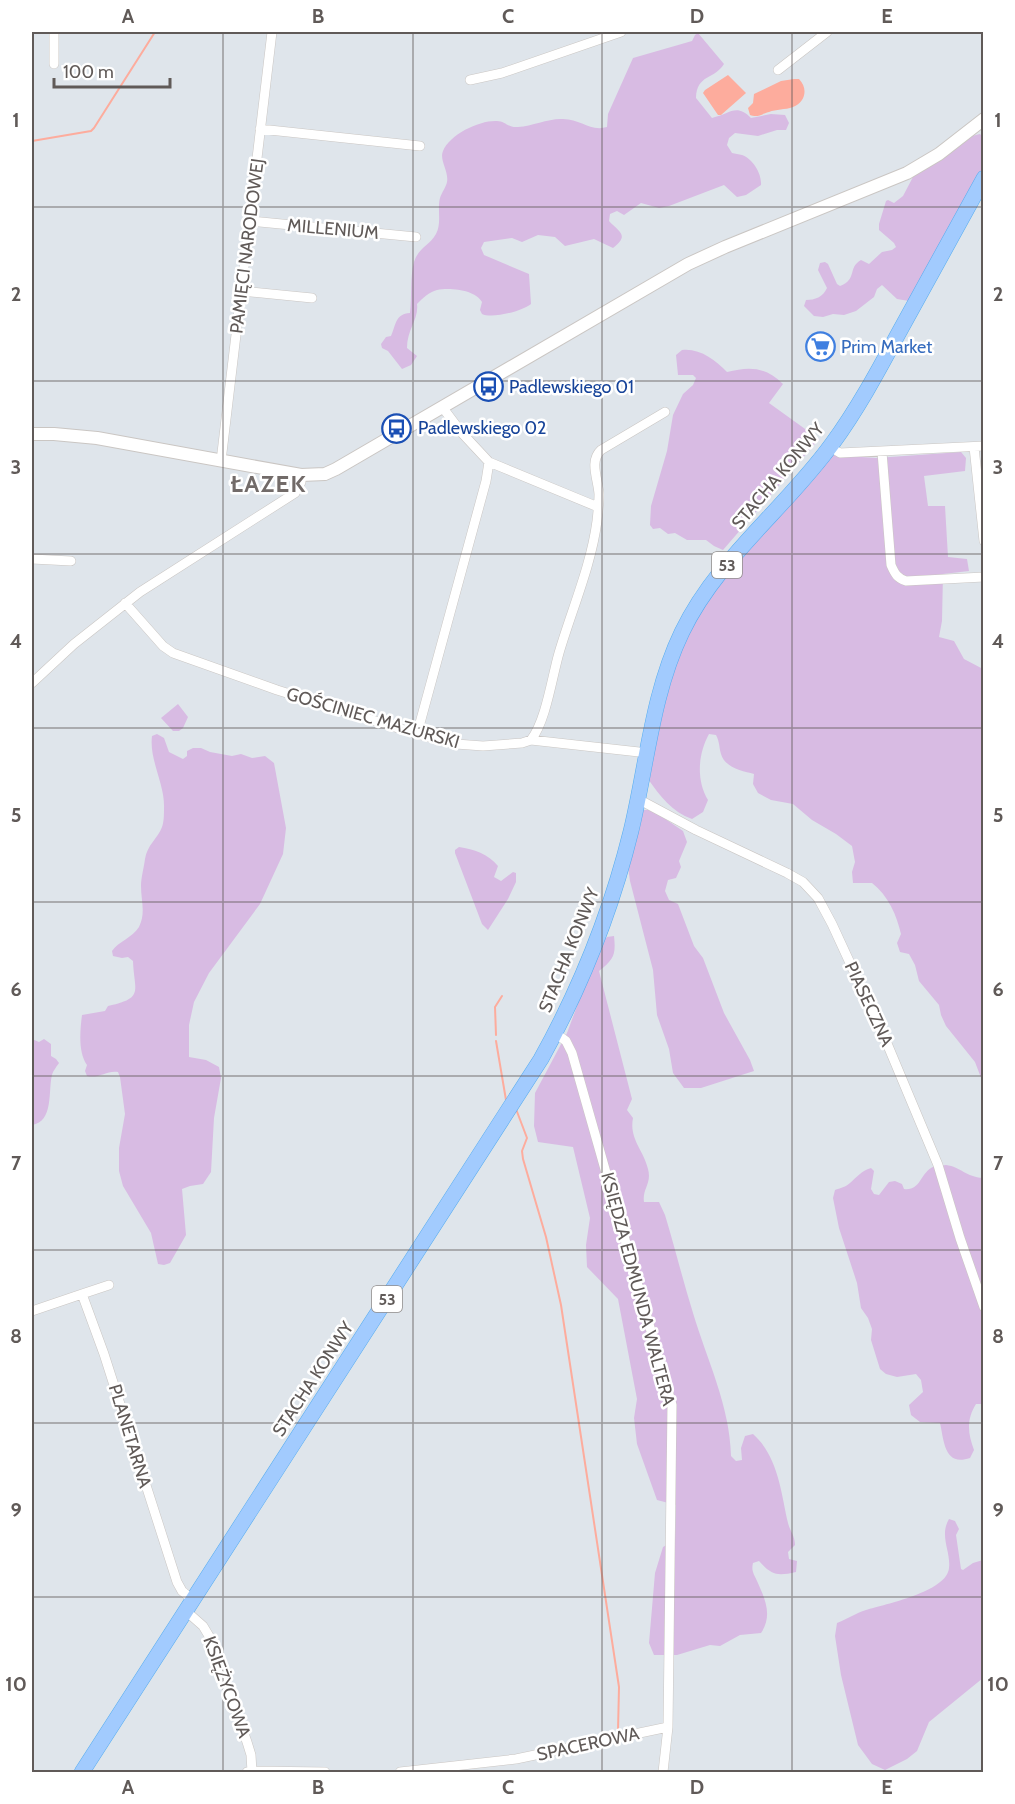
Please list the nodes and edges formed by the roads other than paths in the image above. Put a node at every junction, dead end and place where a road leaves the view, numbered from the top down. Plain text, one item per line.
1 (54, 32) edge
2 (272, 32) edge
3 (621, 32) edge
4 (827, 32) edge
5 (54, 64) dead end
6 (778, 70) dead end
7 (470, 80) dead end
8 (981, 125) edge
9 (260, 129) junction
10 (420, 146) dead end
11 (984, 178) edge
12 (250, 221) junction
13 (416, 237) dead end
14 (241, 291) junction
15 (312, 298) dead end
16 (443, 408) junction
17 (665, 412) dead end
18 (32, 434) edge
19 (979, 446) edge
20 (830, 447) junction
21 (882, 452) junction
22 (221, 460) junction
23 (489, 462) junction
24 (301, 475) junction
25 (598, 507) junction
26 (984, 541) edge
27 (32, 559) edge
28 (71, 561) dead end
29 (984, 578) edge
30 (125, 603) junction
31 (32, 683) edge
32 (417, 734) junction
33 (531, 740) junction
34 (648, 753) junction
35 (638, 800) junction
36 (555, 1033) junction
37 (109, 1285) dead end
38 (82, 1294) junction
39 (984, 1307) edge
40 (32, 1311) edge
41 (190, 1605) junction
42 (668, 1727) junction
43 (250, 1772) edge
44 (82, 1773) edge
45 (325, 1773) edge
46 (400, 1773) edge
47 (663, 1773) edge

1 - 5 street
2 - 9 street, PAMIĘCI NARODOWEJ
3 - 7 street
4 - 6 street
8 - 16 street
9 - 10 street
9 - 12 street, PAMIĘCI NARODOWEJ
11 - 20 main road, STACHA KONWY / 53
12 - 13 street, MILLENIUM
12 - 14 street, PAMIĘCI NARODOWEJ
14 - 15 street
14 - 22 street, PAMIĘCI NARODOWEJ
16 - 23 street
16 - 24 street
17 - 25 street
18 - 22 street
19 - 21 street
19 - 26 street
20 - 21 street
20 - 34 main road, STACHA KONWY / 53
21 - 29 street
22 - 24 street
23 - 25 street
23 - 32 street
24 - 30 street
25 - 33 street
27 - 28 street
30 - 31 street
30 - 32 street, GOŚCINIEC MAZURSKI
32 - 33 street, GOŚCINIEC MAZURSKI
33 - 34 street, GOŚCINIEC MAZURSKI
34 - 35 main road, STACHA KONWY / 53
35 - 36 main road, STACHA KONWY / 53
35 - 39 street, PIASECZNA
36 - 41 main road, STACHA KONWY / 53
36 - 42 street, KSIĘDZA EDMUNDA WALTERA
37 - 38 street
38 - 40 street
38 - 41 street, PLANETARNA
41 - 43 street, KSIĘŻYCOWA
41 - 44 main road, STACHA KONWY / 53
42 - 46 street, SPACEROWA
42 - 47 street, KSIĘDZA EDMUNDA WALTERA
43 - 45 street

